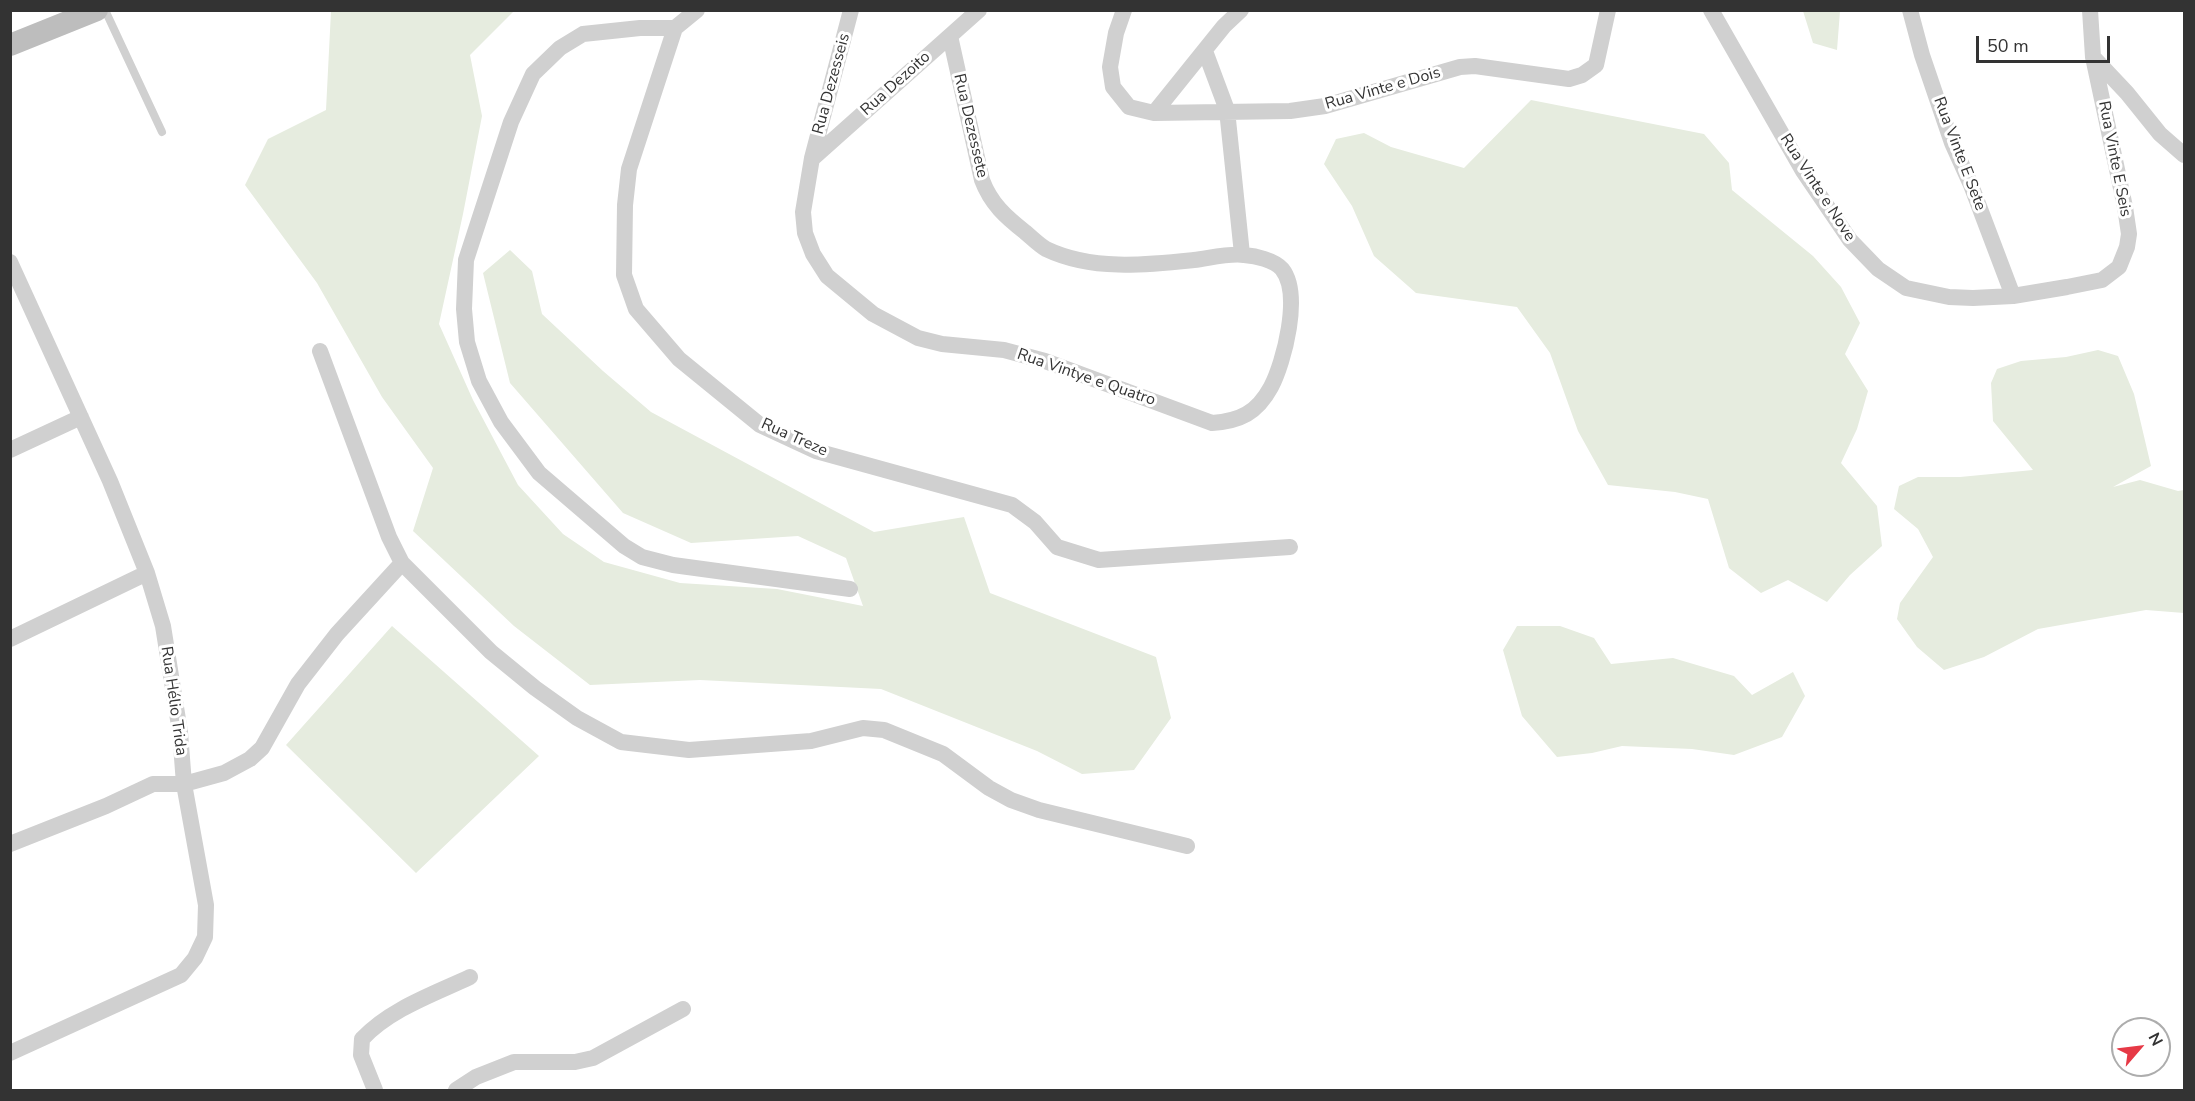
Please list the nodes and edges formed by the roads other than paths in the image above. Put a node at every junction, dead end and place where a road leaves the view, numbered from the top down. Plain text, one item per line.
1 (97, 10) edge
2 (105, 10) edge
3 (697, 10) edge
4 (851, 10) edge
5 (979, 10) edge
6 (1124, 10) edge
7 (1241, 10) edge
8 (1608, 10) edge
9 (1711, 10) edge
10 (1910, 10) edge
11 (2090, 10) edge
12 (675, 28) junction
13 (950, 36) junction
14 (10, 45) edge
15 (1205, 51) junction
16 (2093, 57) junction
17 (1227, 110) junction
18 (1154, 113) junction
19 (162, 132) dead end
20 (2184, 155) edge
21 (812, 158) junction
22 (1242, 254) junction
23 (10, 262) edge
24 (2013, 296) junction
25 (320, 351) dead end
26 (81, 417) junction
27 (10, 450) edge
28 (1290, 547) dead end
29 (402, 563) junction
30 (147, 573) junction
31 (850, 589) dead end
32 (10, 639) edge
33 (184, 784) junction
34 (10, 844) edge
35 (1187, 846) dead end
36 (470, 976) dead end
37 (683, 1009) dead end
38 (10, 1053) edge
39 (375, 1090) edge
40 (456, 1090) edge

1 - 14 street
2 - 19 lane
3 - 12 street
4 - 21 street, Rua Dezesseis
5 - 13 street, Rua Dezoito
6 - 18 street, Rua Vinte e Dois
7 - 15 street
8 - 17 street, Rua Vinte e Dois
9 - 24 street, Rua Vinte e Nove
10 - 24 street, Rua Vinte E Sete
11 - 16 street, Rua Vinte E Seis
12 - 28 street, Rua Treze
12 - 31 street
13 - 21 street, Rua Dezoito
13 - 22 street, Rua Dezessete
15 - 17 street
15 - 18 street
16 - 20 street, Rua Vinte E Seis
16 - 24 street, Rua Vinte E Seis
17 - 18 street, Rua Vinte e Dois
17 - 22 street
21 - 22 street, Rua Vintye e Quatro
23 - 26 street, Rua Hélio Trida
25 - 29 street
26 - 27 street
26 - 30 street, Rua Hélio Trida
29 - 33 street
29 - 35 street
30 - 32 street
30 - 33 street, Rua Hélio Trida
33 - 34 street
33 - 38 street, Rua Hélio Trida
36 - 39 street
37 - 40 street

